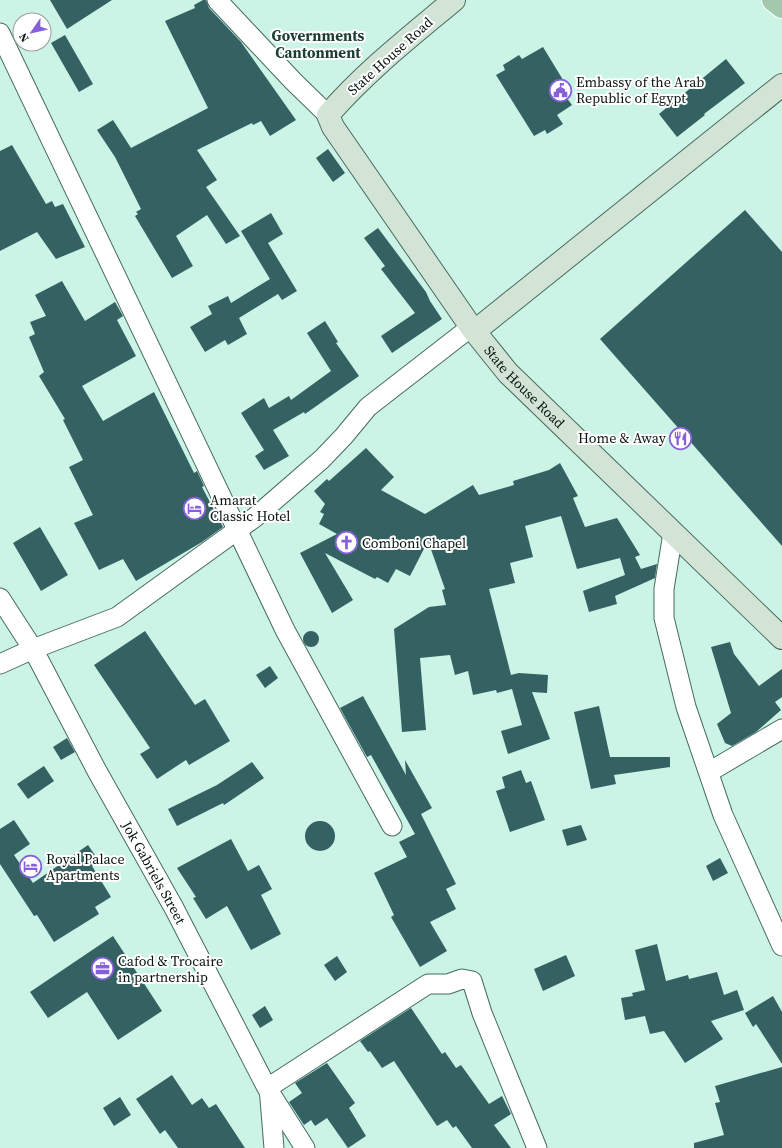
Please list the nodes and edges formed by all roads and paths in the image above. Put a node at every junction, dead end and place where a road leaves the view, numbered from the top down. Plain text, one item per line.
1 (217, 0) edge
2 (454, 0) edge
3 (774, 0) edge
4 (782, 8) edge
5 (0, 33) edge
6 (782, 85) edge
7 (328, 114) junction
8 (473, 329) junction
9 (237, 529) junction
10 (673, 533) junction
11 (0, 598) edge
12 (782, 638) edge
13 (33, 649) junction
14 (0, 664) edge
15 (782, 729) edge
16 (709, 772) junction
17 (392, 826) dead end
18 (782, 946) edge
19 (274, 1148) edge
20 (306, 1148) edge
21 (537, 1148) edge

1 - 7 street, State House Road
2 - 7 main road, State House Road
3 - 4 main road
5 - 9 street
6 - 8 main road
7 - 8 main road, State House Road
8 - 9 street
8 - 10 main road, State House Road
9 - 13 street
9 - 17 street
10 - 12 main road, State House Road
10 - 16 street
11 - 13 street, Jok Gabriels Street
13 - 14 street
13 - 20 street, Jok Gabriels Street
15 - 16 street
16 - 18 street
19 - 21 street

